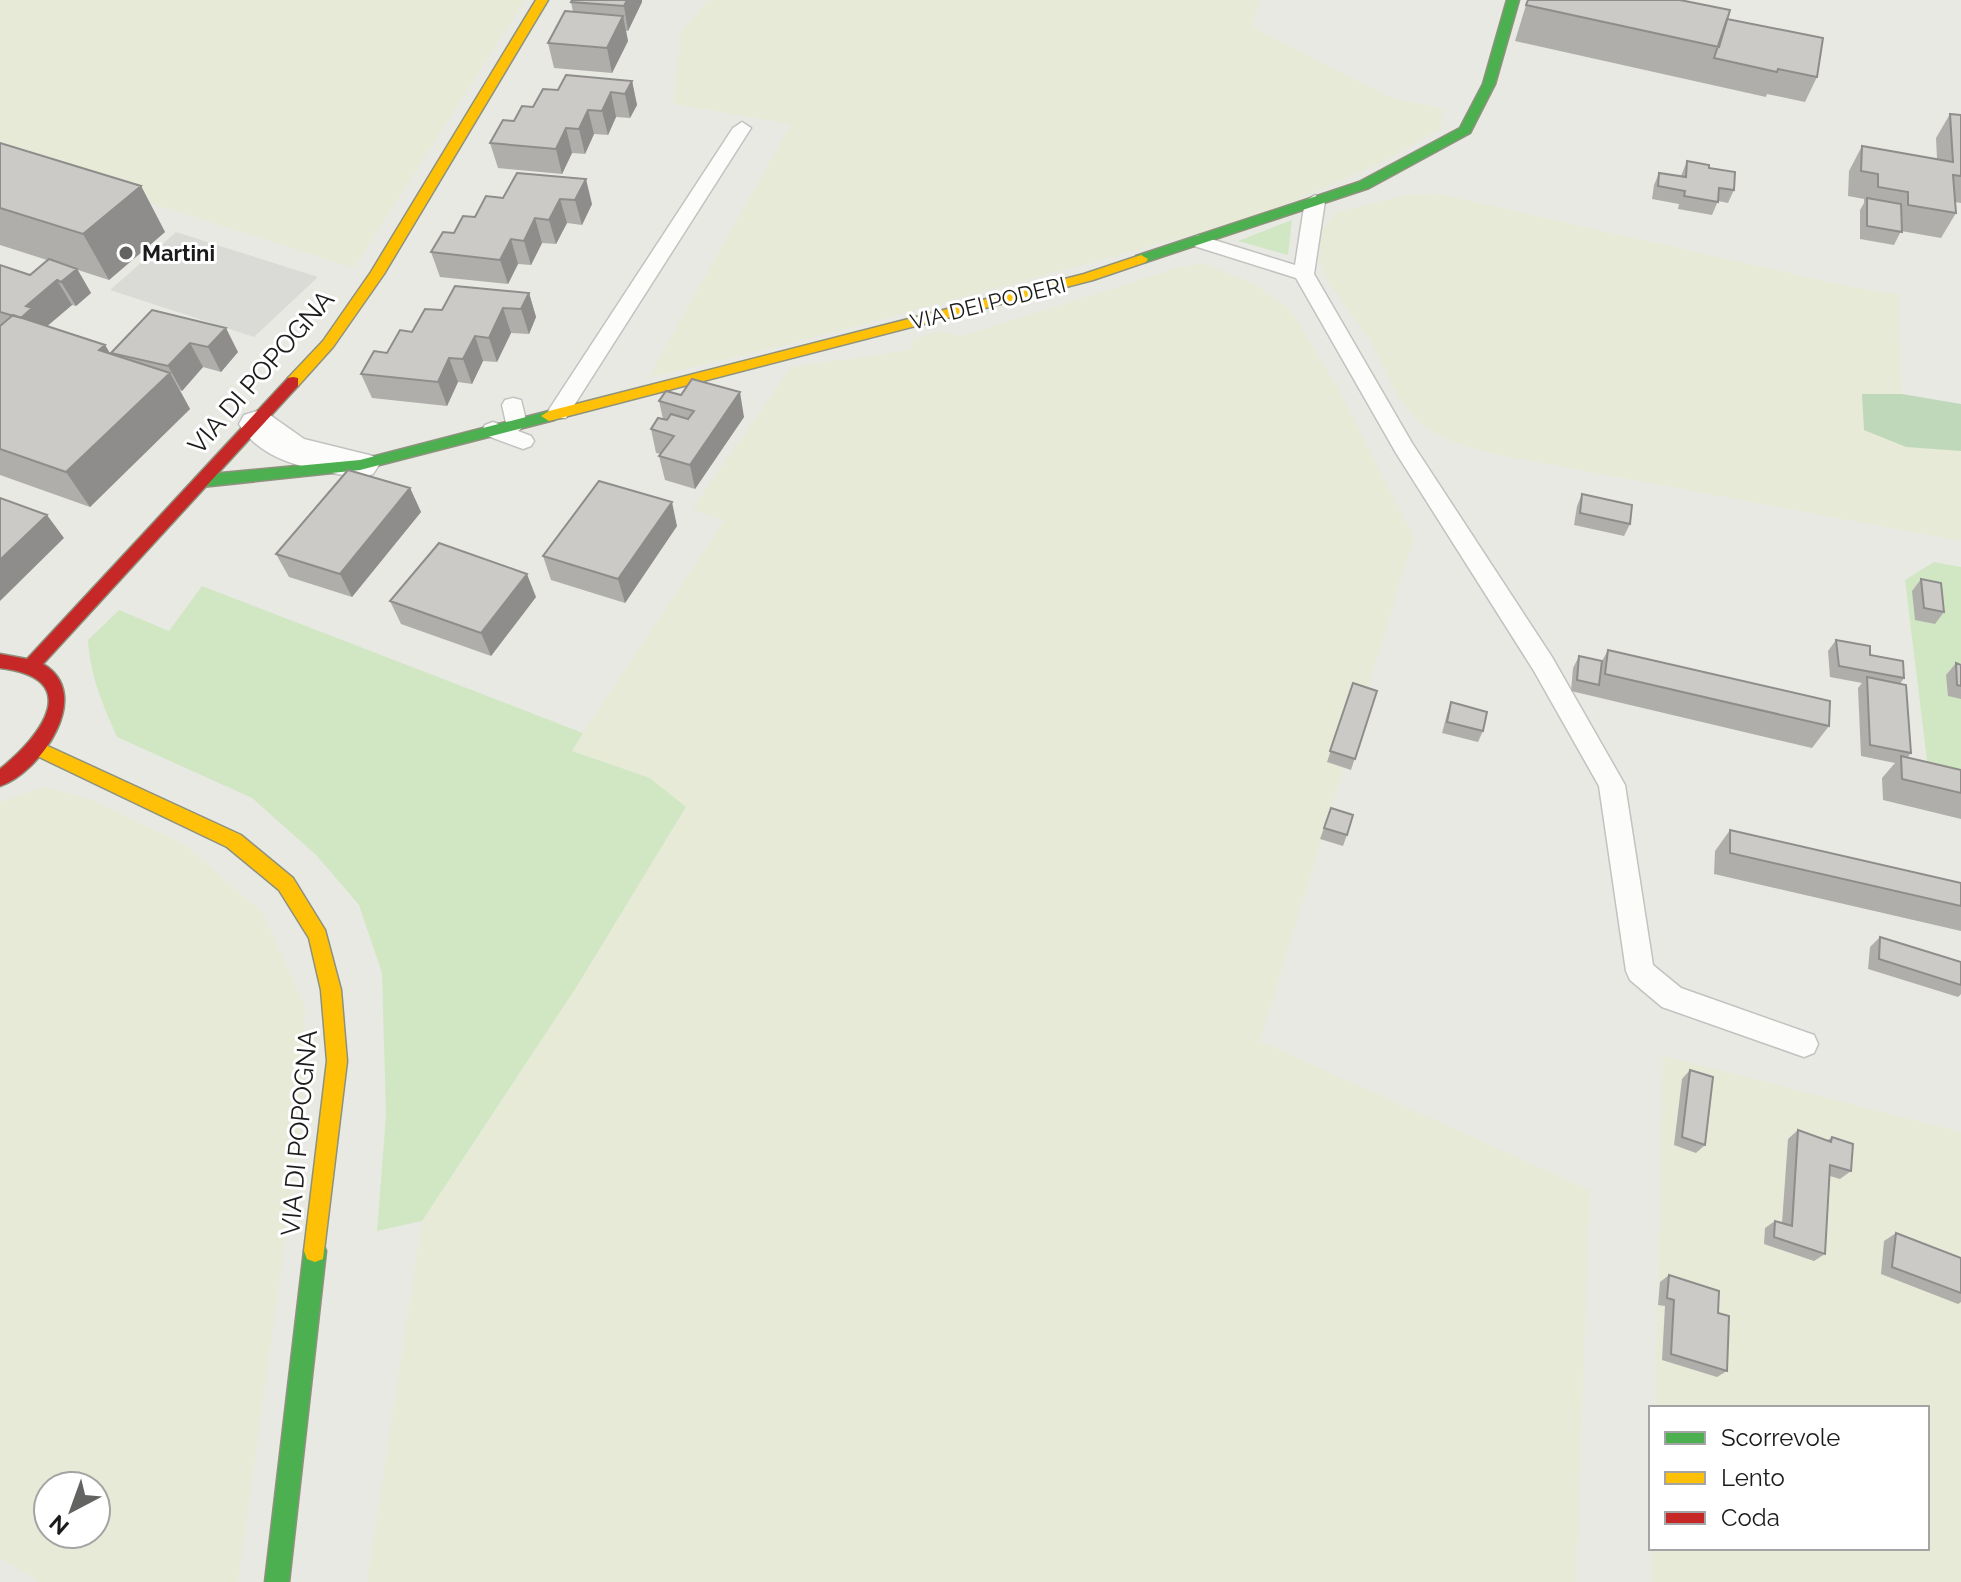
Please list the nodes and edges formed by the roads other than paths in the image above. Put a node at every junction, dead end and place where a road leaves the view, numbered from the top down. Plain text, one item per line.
1 (542, 0) edge
2 (1513, 0) edge
3 (742, 128) dead end
4 (1315, 201) junction
5 (1198, 241) junction
6 (1304, 274) junction
7 (558, 413) junction
8 (517, 423) joint
9 (257, 424) junction
10 (493, 430) joint
11 (408, 452) junction
12 (435, 459) dead end
13 (360, 465) junction
14 (201, 481) junction
15 (0, 661) edge
16 (30, 667) junction
17 (39, 749) junction
18 (0, 779) edge
19 (1804, 1044) dead end
20 (277, 1582) edge

1 - 9 main road, VIA DI POPOGNA
2 - 4 main road, VIA DEI PODERI
3 - 7 lane
4 - 5 main road, VIA DEI PODERI
4 - 6 lane
5 - 6 lane
5 - 7 main road, VIA DEI PODERI
6 - 19 lane
7 - 8 main road, VIA DEI PODERI
8 - 10 lane
9 - 13 street
9 - 14 main road, VIA DI POPOGNA
10 - 11 main road
11 - 12 lane
11 - 13 main road
13 - 14 main road
14 - 16 main road, VIA DI POPOGNA
15 - 16 main road
16 - 17 main road
17 - 18 main road
17 - 20 main road, VIA DI POPOGNA

